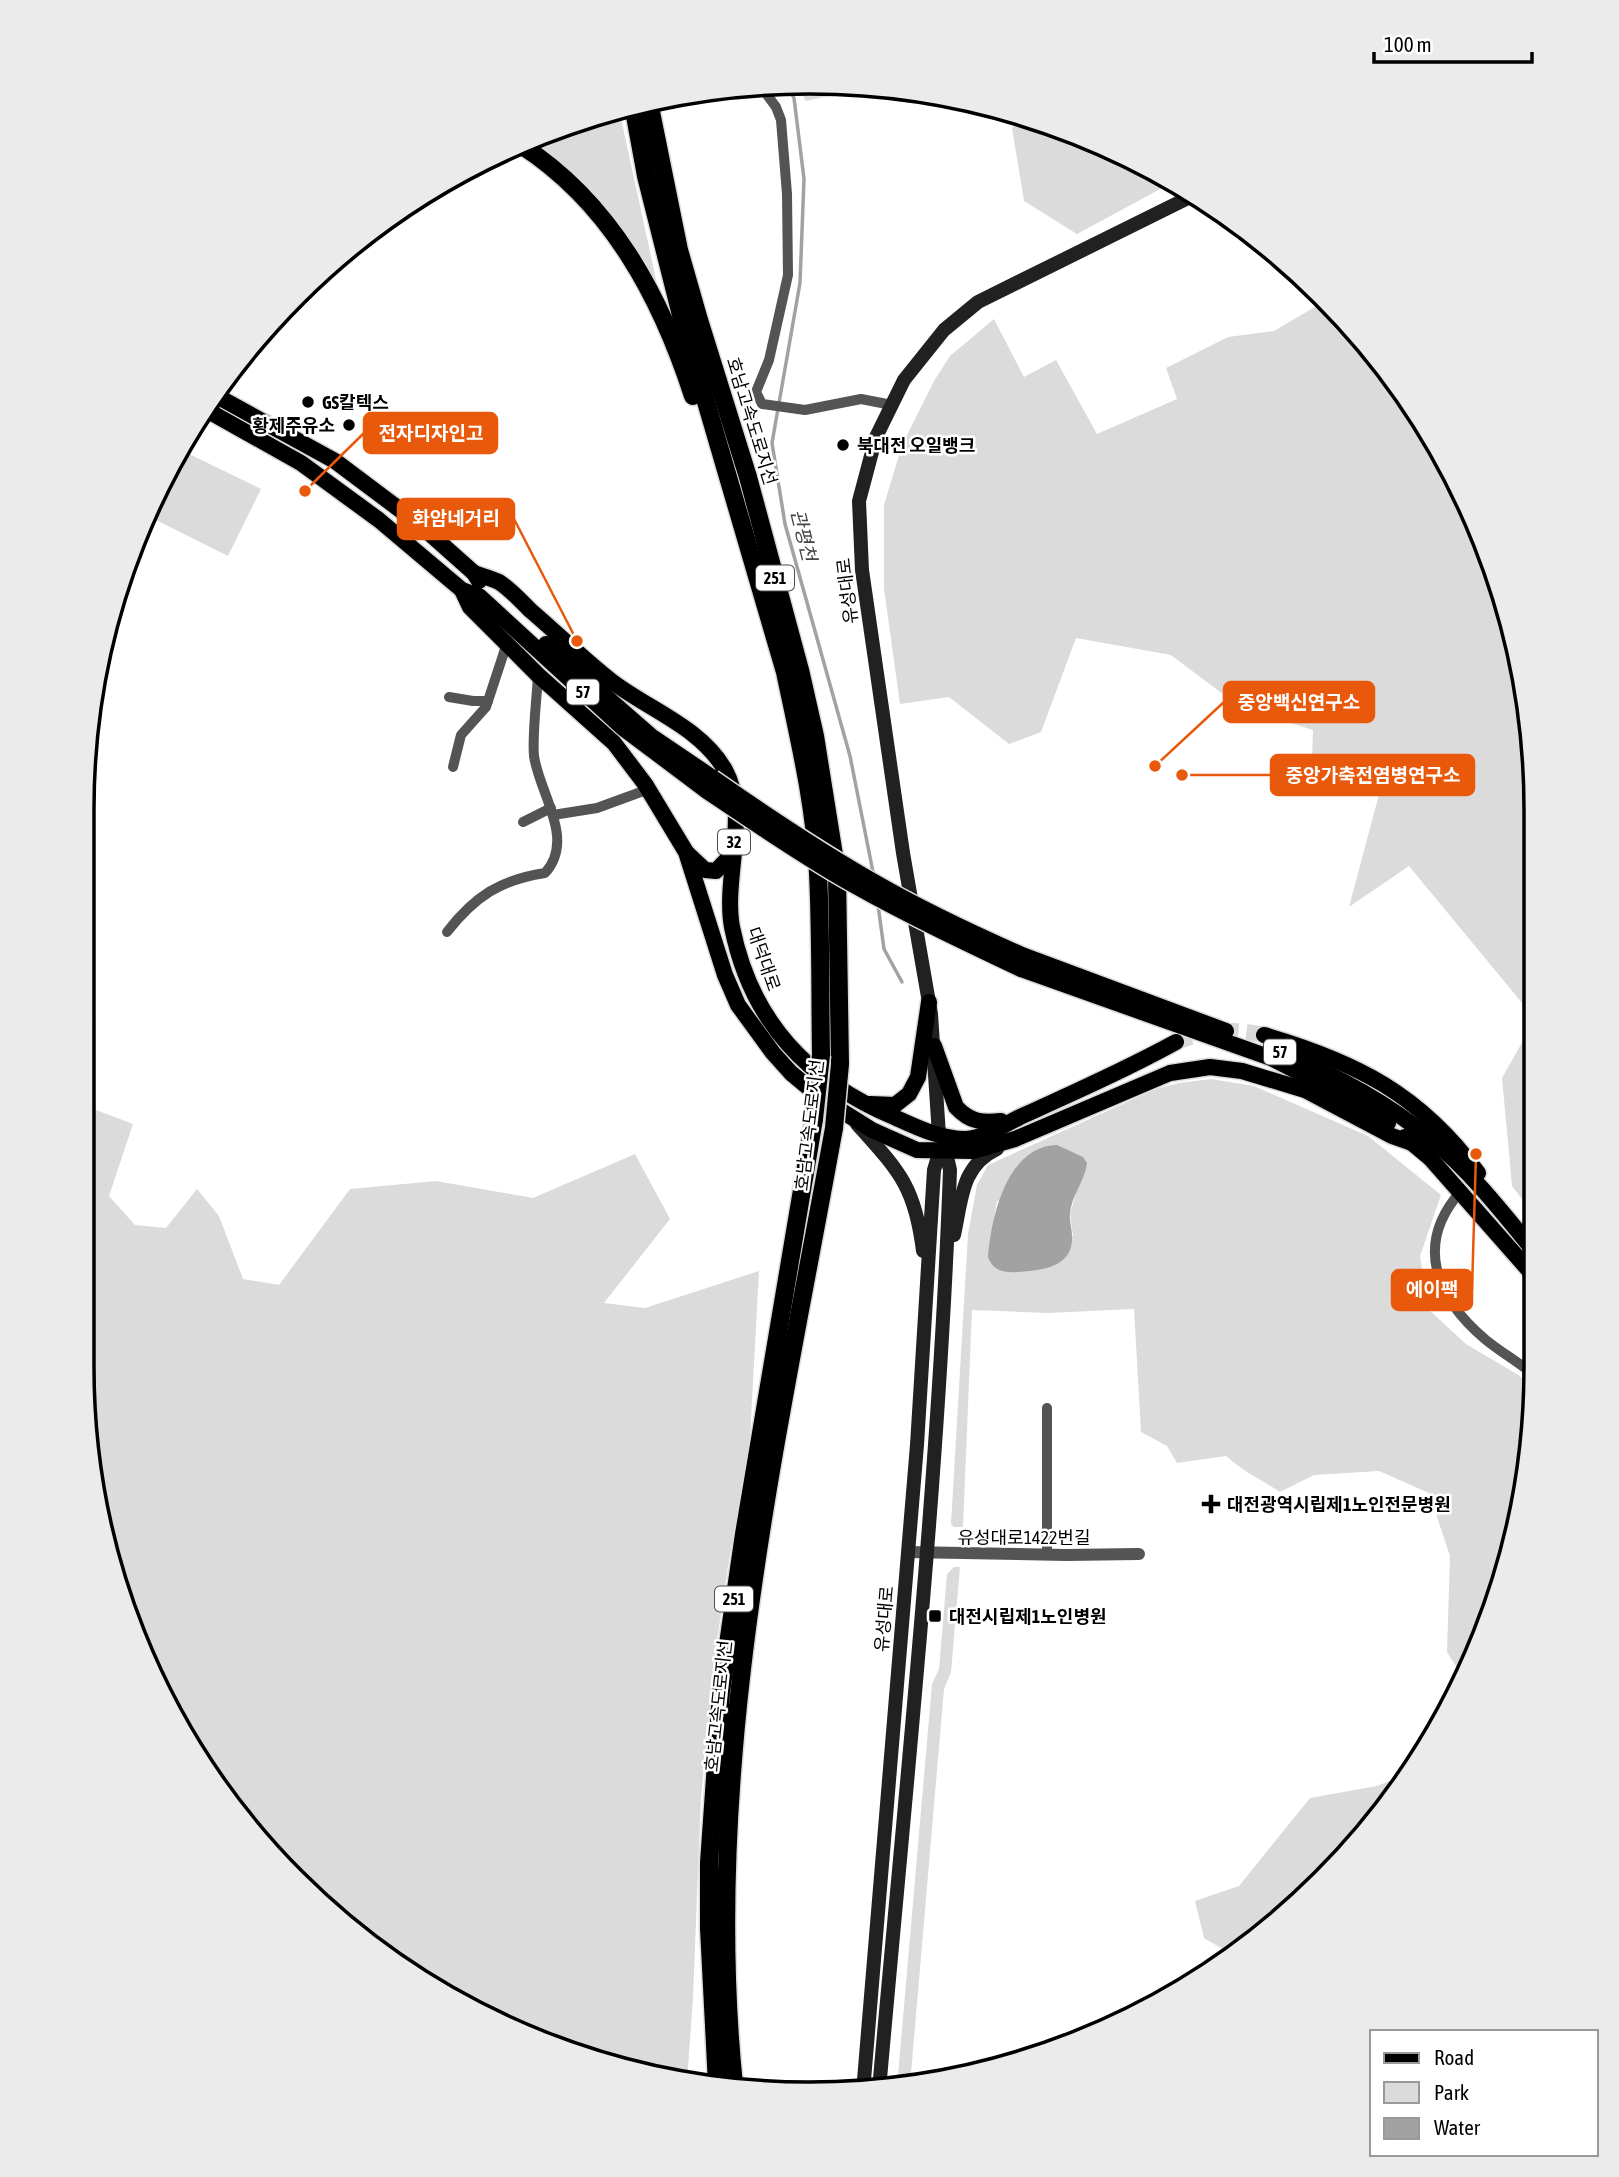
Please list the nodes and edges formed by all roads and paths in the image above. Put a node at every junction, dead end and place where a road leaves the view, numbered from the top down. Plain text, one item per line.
1 (768, 96) edge
2 (659, 111) edge
3 (651, 113) edge
4 (635, 116) edge
5 (656, 145) junction
6 (530, 152) edge
7 (1183, 200) edge
8 (224, 399) edge
9 (892, 405) junction
10 (214, 414) edge
11 (474, 573) junction
12 (462, 590) junction
13 (507, 643) junction
14 (785, 672) junction
15 (538, 675) junction
16 (449, 696) dead end
17 (488, 701) junction
18 (453, 767) dead end
19 (710, 785) junction
20 (649, 789) junction
21 (552, 812) junction
22 (523, 822) dead end
23 (686, 852) junction
24 (733, 853) junction
25 (447, 932) dead end
26 (1021, 962) junction
27 (929, 1002) junction
28 (1264, 1035) tunnel mouth
29 (1177, 1042) tunnel mouth
30 (934, 1046) junction
31 (862, 1103) junction
32 (881, 1112) junction
33 (851, 1118) junction
34 (1017, 1119) junction
35 (1015, 1139) junction
36 (939, 1143) junction
37 (1412, 1143) junction
38 (1461, 1191) junction
39 (1501, 1211) junction
40 (1524, 1239) edge
41 (1524, 1264) edge
42 (944, 1270) junction
43 (927, 1295) junction
44 (1524, 1366) edge
45 (1047, 1408) dead end
46 (908, 1552) junction
47 (927, 1554) junction
48 (1139, 1554) dead end
49 (1047, 1555) junction
50 (717, 2076) edge
51 (734, 2078) edge
52 (880, 2078) edge
53 (864, 2080) edge

1 - 9 street
2 - 5 highway
3 - 5 highway, 호남고속도로지선 / 251
4 - 14 highway, 호남고속도로지선 / 251
5 - 51 highway, 호남고속도로지선 / 251, bridge
6 - 14 highway
7 - 9 main road, 유성대로
8 - 11 main road, 대덕대로 / 32
9 - 27 main road, 유성대로
10 - 12 main road
11 - 19 main road, 대덕대로 / 57
11 - 24 main road, 대덕대로 / 32
12 - 13 main road
12 - 19 main road, 57
13 - 15 main road
13 - 17 street
14 - 50 highway, 호남고속도로지선 / 251, bridge
15 - 20 main road
15 - 21 street
16 - 17 street
17 - 18 street
19 - 26 main road, 57, bridge
20 - 21 street
20 - 23 main road
21 - 22 street
21 - 25 street
23 - 24 main road
23 - 33 main road
24 - 31 main road, 대덕대로 / 32
26 - 37 main road, 57
26 - 39 main road, 57
27 - 30 main road, 유성대로
27 - 31 main road
28 - 39 main road
29 - 34 main road
30 - 34 main road
30 - 36 main road, 유성대로
31 - 32 main road, 대덕대로 / 32
32 - 33 main road
32 - 36 main road, 대덕대로 / 32
33 - 36 main road
33 - 43 main road
34 - 36 main road
35 - 36 main road
35 - 37 main road
35 - 42 main road
36 - 42 main road, 유성대로
36 - 43 main road, 유성대로
37 - 38 main road, 57
38 - 41 main road, 57
38 - 44 street
39 - 40 main road, 57
42 - 47 main road, 유성대로
43 - 46 main road, 유성대로
45 - 49 street
46 - 47 street, 유성대로1422번길
46 - 53 main road, 유성대로
47 - 49 street, 유성대로1422번길
47 - 52 main road, 유성대로
48 - 49 street, 유성대로1422번길

